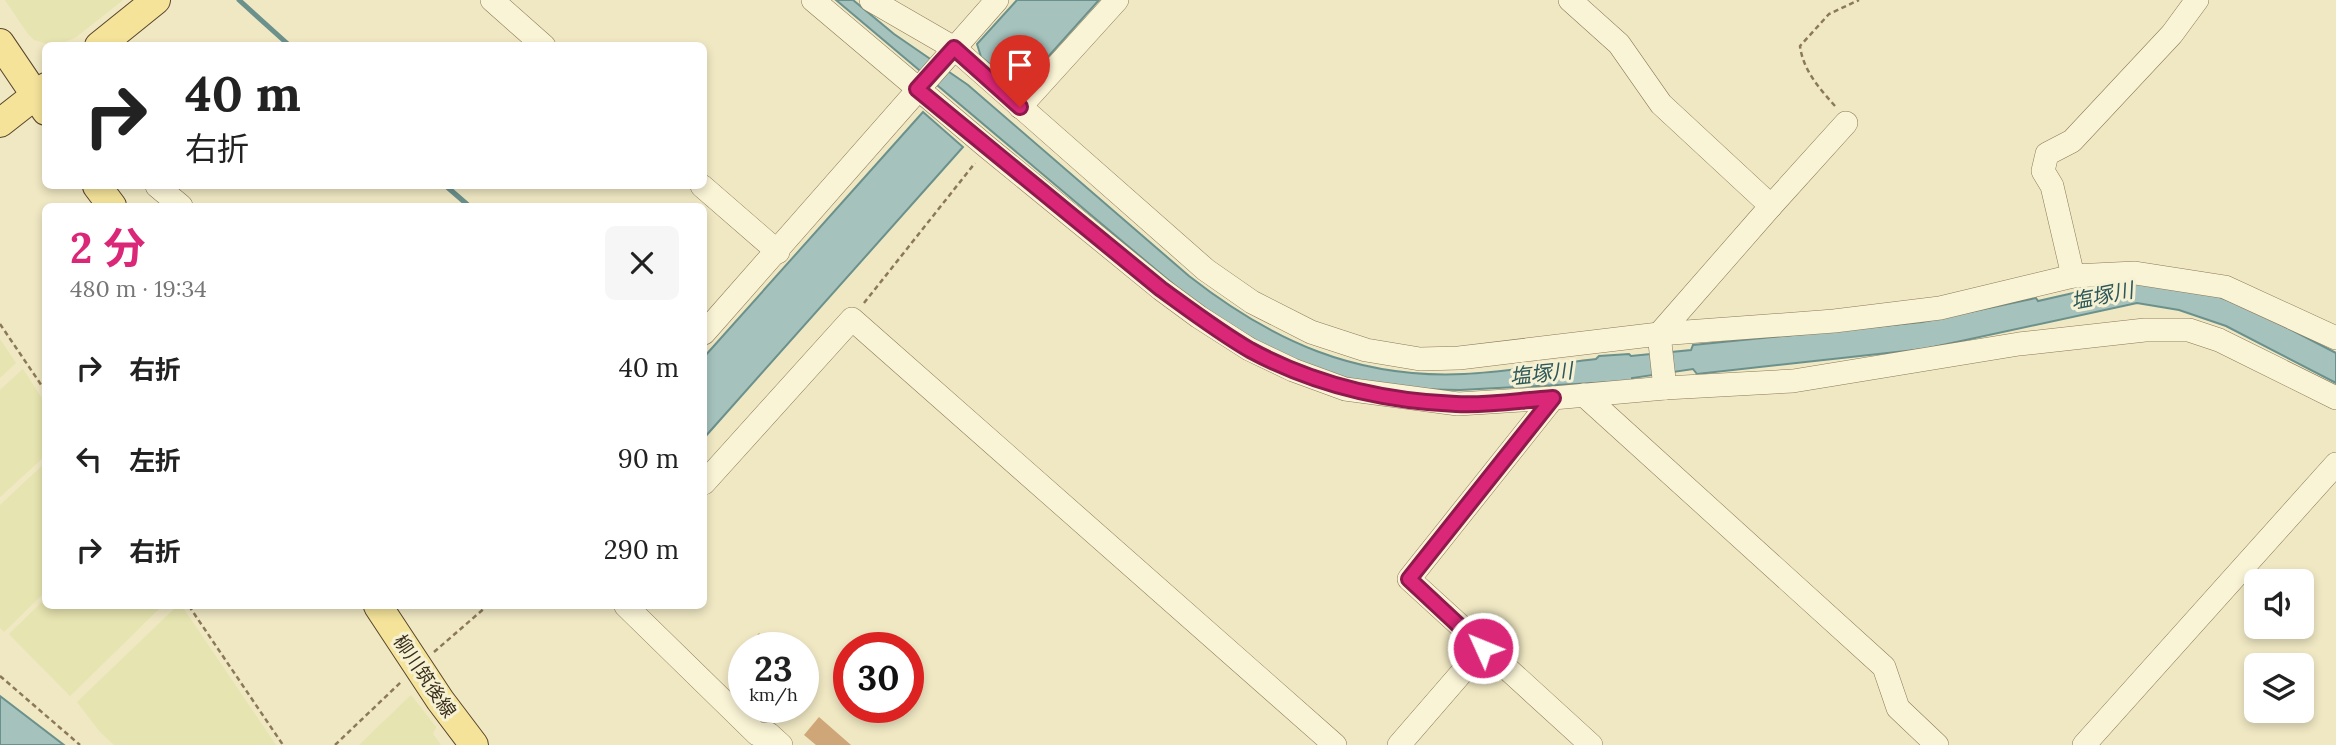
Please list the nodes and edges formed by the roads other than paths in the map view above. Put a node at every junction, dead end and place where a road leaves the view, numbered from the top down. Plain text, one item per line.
1 (156, 0) edge
2 (492, 0) edge
3 (813, 0) edge
4 (871, 0) edge
5 (997, 0) edge
6 (1117, 0) edge
7 (1570, 0) edge
8 (2197, 0) edge
9 (104, 42) edge
10 (539, 42) edge
11 (0, 43) edge
12 (954, 48) junction
13 (917, 89) junction
14 (42, 98) edge
15 (1020, 107) junction
16 (0, 123) edge
17 (1846, 123) road end
18 (161, 189) edge
19 (705, 189) edge
20 (177, 203) edge
21 (1770, 206) junction
22 (778, 252) junction
23 (2073, 276) junction
24 (707, 330) edge
25 (2336, 338) edge
26 (1660, 340) junction
27 (1665, 388) junction
28 (1584, 395) junction
29 (1553, 398) junction
30 (2336, 398) edge
31 (2336, 464) edge
32 (707, 480) edge
33 (2328, 489) edge
34 (380, 609) edge
35 (629, 609) edge
36 (1483, 648) junction
37 (474, 745) edge
38 (781, 745) edge
39 (1335, 745) edge
40 (1400, 745) edge
41 (1591, 745) edge
42 (1937, 745) edge
43 (2084, 745) edge

1 - 9 main road
2 - 10 street
3 - 13 street
4 - 12 street
5 - 12 street
6 - 15 street
7 - 21 street
8 - 23 street
11 - 14 main road
12 - 13 street
12 - 15 street
13 - 22 street
13 - 29 street
14 - 16 main road
15 - 26 street
17 - 21 street
18 - 20 street
19 - 22 street
21 - 26 street
22 - 24 street
23 - 25 street
23 - 26 street
26 - 27 street
27 - 28 street
27 - 30 street
28 - 29 street
28 - 42 street
29 - 36 street
31 - 33 street
32 - 39 street
33 - 43 street
34 - 37 main road, 柳川筑後線
35 - 38 street
36 - 40 street
36 - 41 street

